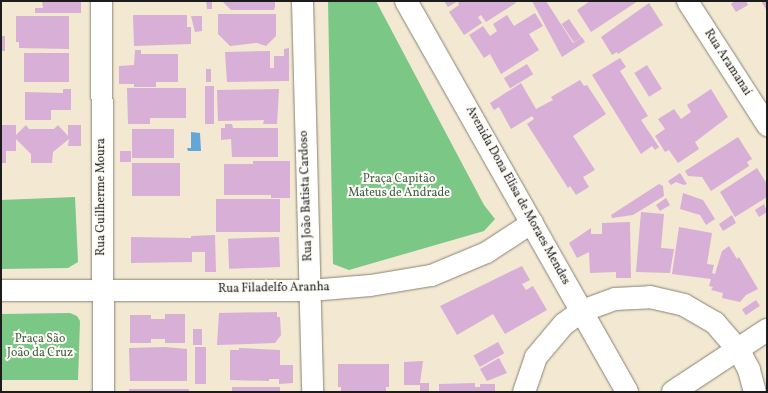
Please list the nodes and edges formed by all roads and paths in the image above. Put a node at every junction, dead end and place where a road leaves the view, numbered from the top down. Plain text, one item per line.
1 (101, 1) edge
2 (302, 1) edge
3 (406, 1) edge
4 (687, 1) edge
5 (767, 125) edge
6 (532, 222) junction
7 (1, 290) edge
8 (102, 290) junction
9 (310, 290) junction
10 (582, 311) junction
11 (767, 330) edge
12 (738, 349) junction
13 (103, 392) edge
14 (312, 392) edge
15 (524, 392) edge
16 (628, 392) edge
17 (674, 392) edge
18 (755, 392) edge

1 - 8 street, Rua Guilherme Moura
2 - 9 street, Rua João Batista Cardoso
3 - 6 street, Avenida Dona Elisa de Moraes Mendes
4 - 5 street, Rua Aramanaí
6 - 9 street, Rua Filadelfo Aranha
6 - 10 street, Avenida Dona Elisa de Moraes Mendes
7 - 8 street, Rua Filadelfo Aranha
8 - 9 street, Rua Filadelfo Aranha
8 - 13 street, Rua Guilherme Moura
9 - 14 street, Rua João Batista Cardoso
10 - 12 street
10 - 15 street
10 - 16 street, Avenida Dona Elisa de Moraes Mendes
11 - 12 street
12 - 17 street
12 - 18 street

